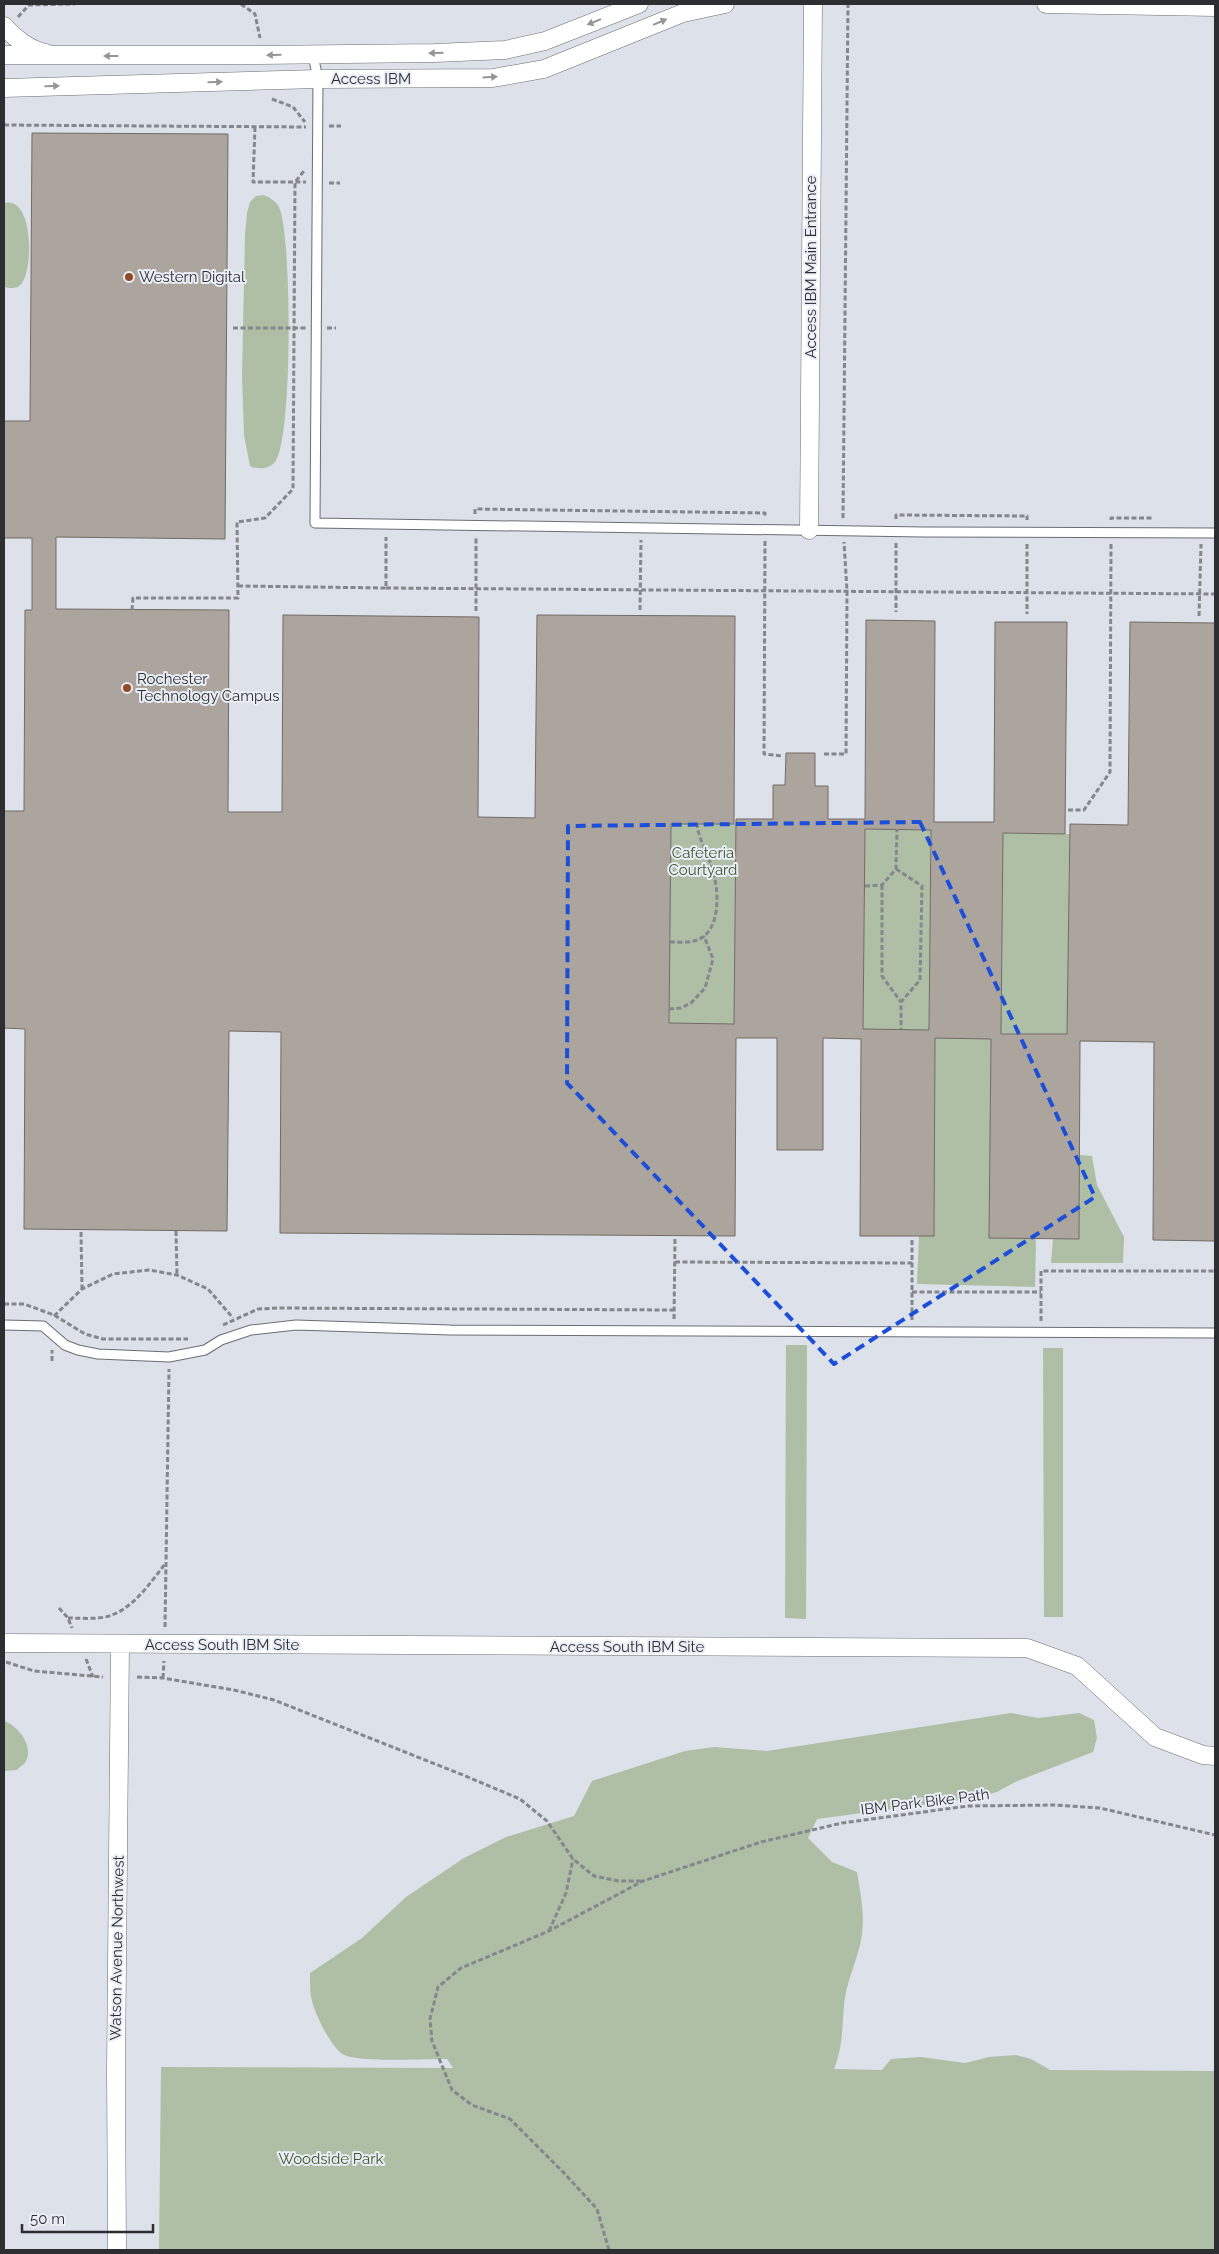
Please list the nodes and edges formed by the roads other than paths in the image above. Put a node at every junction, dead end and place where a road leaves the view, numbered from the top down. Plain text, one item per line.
1 (639, 4) edge
2 (725, 4) edge
3 (813, 4) edge
4 (1046, 4) edge
5 (1215, 7) edge
6 (4, 26) edge
7 (4, 55) edge
8 (313, 55) junction
9 (64, 56) junction
10 (318, 79) junction
11 (4, 88) edge
12 (809, 530) junction
13 (1215, 534) edge
14 (4, 1326) edge
15 (1215, 1332) edge
16 (4, 1643) edge
17 (120, 1645) junction
18 (1215, 1756) edge
19 (117, 2250) edge

1 -> 8 street, Access IBM
10 -> 2 street, Access IBM
3 - 12 street, Access IBM Main Entrance
4 - 5 street
6 - 9 street
7 - 9 street, Access IBM
8 -> 9 street, Access IBM
8 - 10 lane
11 -> 10 street, Access IBM
10 - 12 lane
12 - 13 lane
14 - 15 lane
16 - 17 street, Access South IBM Site
17 - 18 street, Access South IBM Site
17 - 19 street, Watson Avenue Northwest

